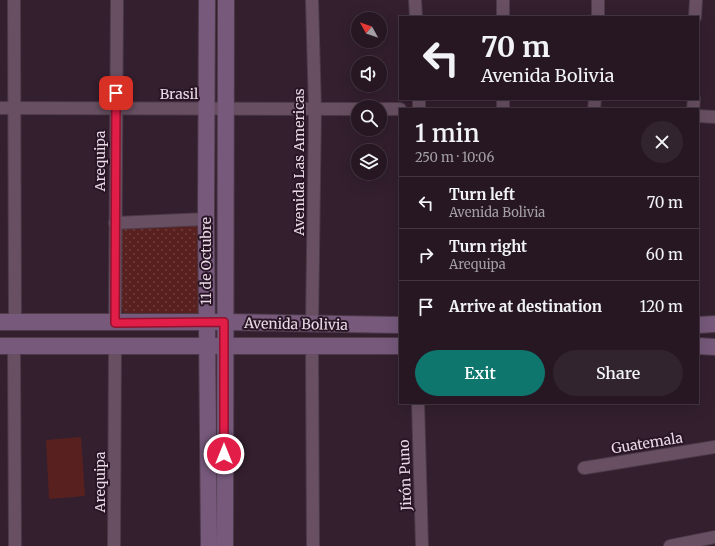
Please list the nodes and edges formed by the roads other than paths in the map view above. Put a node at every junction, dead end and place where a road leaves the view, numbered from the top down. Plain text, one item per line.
1 (14, 0) edge
2 (117, 0) edge
3 (207, 0) edge
4 (226, 0) edge
5 (312, 0) edge
6 (415, 0) edge
7 (503, 0) edge
8 (598, 0) edge
9 (696, 0) edge
10 (416, 16) edge
11 (503, 16) edge
12 (598, 16) edge
13 (695, 16) edge
14 (0, 108) edge
15 (115, 108) junction
16 (14, 109) junction
17 (206, 109) junction
18 (227, 109) junction
19 (351, 109) edge
20 (387, 109) edge
21 (399, 109) edge
22 (315, 110) junction
23 (699, 116) edge
24 (715, 117) edge
25 (206, 219) junction
26 (115, 223) junction
27 (7, 322) edge
28 (207, 322) junction
29 (224, 322) junction
30 (115, 323) junction
31 (715, 324) edge
32 (312, 325) junction
33 (399, 325) edge
34 (699, 325) edge
35 (7, 346) edge
36 (115, 346) junction
37 (207, 346) junction
38 (224, 346) junction
39 (312, 346) junction
40 (399, 346) edge
41 (699, 346) edge
42 (715, 347) edge
43 (418, 404) edge
44 (715, 447) edge
45 (584, 468) dead end
46 (715, 537) edge
47 (702, 543) edge
48 (15, 546) edge
49 (114, 546) edge
50 (209, 546) edge
51 (224, 546) edge
52 (313, 546) edge
53 (422, 546) edge
54 (670, 546) edge

1 - 16 street
2 - 15 street, Arequipa
3 - 17 street, 11 de Octubre
4 - 18 street, 11 de Octubre
5 - 22 street, Avenida Las Americas
6 - 10 street
7 - 11 street
8 - 12 street
9 - 13 street
14 - 16 street, Brasil
15 - 16 street, Brasil
15 - 17 street, Brasil
15 - 26 street, Arequipa
16 - 27 street
17 - 18 street, Brasil
17 - 25 street, 11 de Octubre
18 - 22 street, Brasil
18 - 29 street, 11 de Octubre
19 - 22 street, Brasil
20 - 21 street
22 - 32 street, Avenida Las Americas
23 - 24 street
25 - 26 street
25 - 28 street, 11 de Octubre
26 - 30 street, Arequipa
27 - 30 street, Avenida Bolivia
28 - 29 street, Avenida Bolivia
28 - 30 street, Avenida Bolivia
28 - 37 street, 11 de Octubre
29 - 32 street, Avenida Bolivia
29 - 38 street, 11 de Octubre
31 - 34 street
32 - 33 street, Avenida Bolivia
35 - 36 street, Avenida Bolivia
35 - 48 street
36 - 37 street, Avenida Bolivia
36 - 49 street, Arequipa
37 - 38 street, Avenida Bolivia
37 - 50 street, 11 de Octubre
38 - 39 street, Avenida Bolivia
38 - 51 street, 11 de Octubre
39 - 40 street, Avenida Bolivia
39 - 52 street
41 - 42 street
43 - 53 street, Jirón Puno
44 - 45 street, Guatemala
46 - 47 street
47 - 54 street

